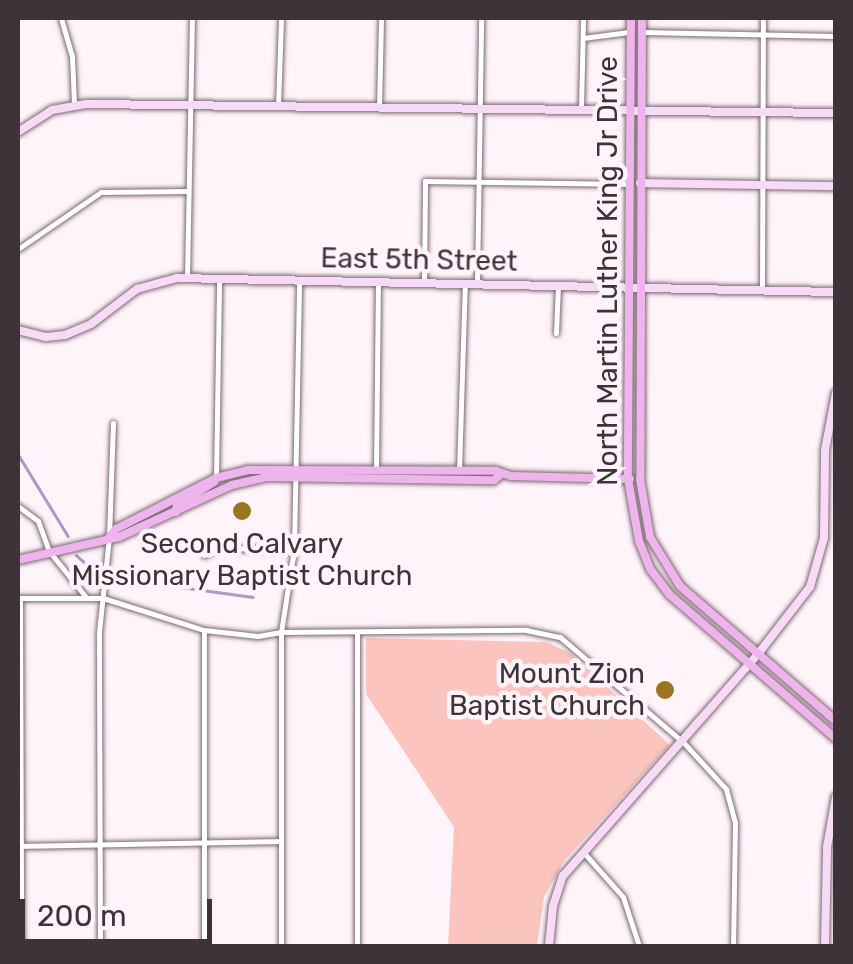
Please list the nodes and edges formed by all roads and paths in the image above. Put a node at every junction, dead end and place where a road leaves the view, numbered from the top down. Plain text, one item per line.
1 (61, 18) edge
2 (192, 18) edge
3 (282, 18) edge
4 (381, 18) edge
5 (481, 18) edge
6 (583, 18) edge
7 (631, 18) edge
8 (642, 18) edge
9 (763, 18) edge
10 (631, 32) junction
11 (642, 32) junction
12 (762, 34) junction
13 (836, 36) edge
14 (582, 38) junction
15 (74, 104) junction
16 (190, 105) junction
17 (278, 106) junction
18 (379, 108) junction
19 (480, 109) junction
20 (582, 110) junction
21 (641, 110) junction
22 (630, 111) junction
23 (763, 112) junction
24 (836, 114) edge
25 (18, 132) edge
26 (478, 182) junction
27 (640, 183) junction
28 (630, 184) junction
29 (763, 186) junction
30 (836, 186) edge
31 (188, 191) junction
32 (18, 249) edge
33 (187, 278) junction
34 (219, 279) junction
35 (299, 280) junction
36 (378, 282) junction
37 (424, 283) junction
38 (464, 284) junction
39 (477, 284) junction
40 (558, 286) junction
41 (628, 287) junction
42 (639, 289) junction
43 (762, 290) junction
44 (836, 292) edge
45 (18, 330) edge
46 (556, 333) dead end
47 (836, 392) edge
48 (113, 423) dead end
49 (376, 469) junction
50 (458, 471) junction
51 (294, 472) junction
52 (500, 475) junction
53 (216, 478) junction
54 (628, 479) junction
55 (640, 479) junction
56 (830, 483) edge
57 (18, 506) edge
58 (176, 512) junction
59 (109, 536) junction
60 (294, 549) junction
61 (48, 551) junction
62 (204, 555) dead end
63 (18, 560) edge
64 (85, 596) junction
65 (19, 598) edge
66 (103, 598) junction
67 (204, 630) junction
68 (281, 632) junction
69 (357, 632) junction
70 (758, 654) junction
71 (749, 665) junction
72 (19, 692) edge
73 (836, 721) edge
74 (836, 740) edge
75 (683, 742) junction
76 (836, 797) edge
77 (281, 841) junction
78 (98, 844) junction
79 (204, 844) junction
80 (19, 846) edge
81 (582, 852) junction
82 (20, 946) edge
83 (100, 946) edge
84 (204, 946) edge
85 (281, 946) edge
86 (357, 946) edge
87 (549, 946) edge
88 (639, 946) edge
89 (733, 946) edge
90 (825, 946) edge

1 - 15 street
2 - 16 street
3 - 17 street
4 - 18 street
5 - 19 street
6 - 14 street
7 - 10 main road, North Martin Luther King Jr Drive
8 - 11 main road, North Martin Luther King Jr Drive
9 - 12 street
10 - 14 street
10 - 22 main road, North Martin Luther King Jr Drive
11 - 12 street
11 - 21 main road, North Martin Luther King Jr Drive
12 - 13 street
12 - 23 street
14 - 20 street
15 - 16 street
15 - 25 street
16 - 17 street
16 - 31 street
17 - 18 street
18 - 19 street
19 - 20 street
19 - 26 street
20 - 22 street
21 - 22 street
21 - 23 street
21 - 27 main road, North Martin Luther King Jr Drive
22 - 28 main road, North Martin Luther King Jr Drive
23 - 24 street
23 - 29 street
26 - 28 street
26 - 37 street
26 - 39 street
27 - 29 street
27 - 42 main road, North Martin Luther King Jr Drive
28 - 41 main road, North Martin Luther King Jr Drive
29 - 30 street
29 - 43 street
31 - 32 street
31 - 33 street
33 - 34 street, East 5th Street
33 - 45 street, East 5th Street
34 - 35 street, East 5th Street
34 - 53 street
35 - 36 street, East 5th Street
35 - 51 street
36 - 37 street, East 5th Street
36 - 49 street
37 - 38 street, East 5th Street
38 - 39 street, East 5th Street
38 - 50 street
39 - 40 street, East 5th Street
40 - 41 street, East 5th Street
40 - 46 street
41 - 42 street, East 5th Street
41 - 54 main road, North Martin Luther King Jr Drive
42 - 43 street, East 5th Street
42 - 55 main road, North Martin Luther King Jr Drive
43 - 44 street, East 5th Street
47 - 56 street
48 - 59 street
49 - 50 main road
49 - 51 main road
50 - 52 main road
51 - 52 main road
51 - 53 main road
51 - 58 main road
51 - 60 street
52 - 54 main road
53 - 58 main road
53 - 59 main road
54 - 55 main road
54 - 71 main road, North Martin Luther King Jr Drive
55 - 70 main road, North Martin Luther King Jr Drive
56 - 70 street
57 - 61 street
58 - 59 main road
59 - 61 main road
59 - 66 street
60 - 62 street
60 - 68 street
61 - 63 main road
61 - 64 street
64 - 65 street
64 - 66 street
65 - 72 street
66 - 67 street
66 - 78 street
67 - 68 street
67 - 79 street
68 - 69 street
68 - 77 street
69 - 75 street
69 - 86 street
70 - 71 street
70 - 73 main road, North Martin Luther King Jr Drive
71 - 74 main road, North Martin Luther King Jr Drive
71 - 75 street
72 - 80 street
75 - 81 street
75 - 89 street
76 - 90 street
77 - 79 street
77 - 85 street
78 - 79 street
78 - 80 street
78 - 83 street
79 - 84 street
80 - 82 street
81 - 87 street
81 - 88 street

